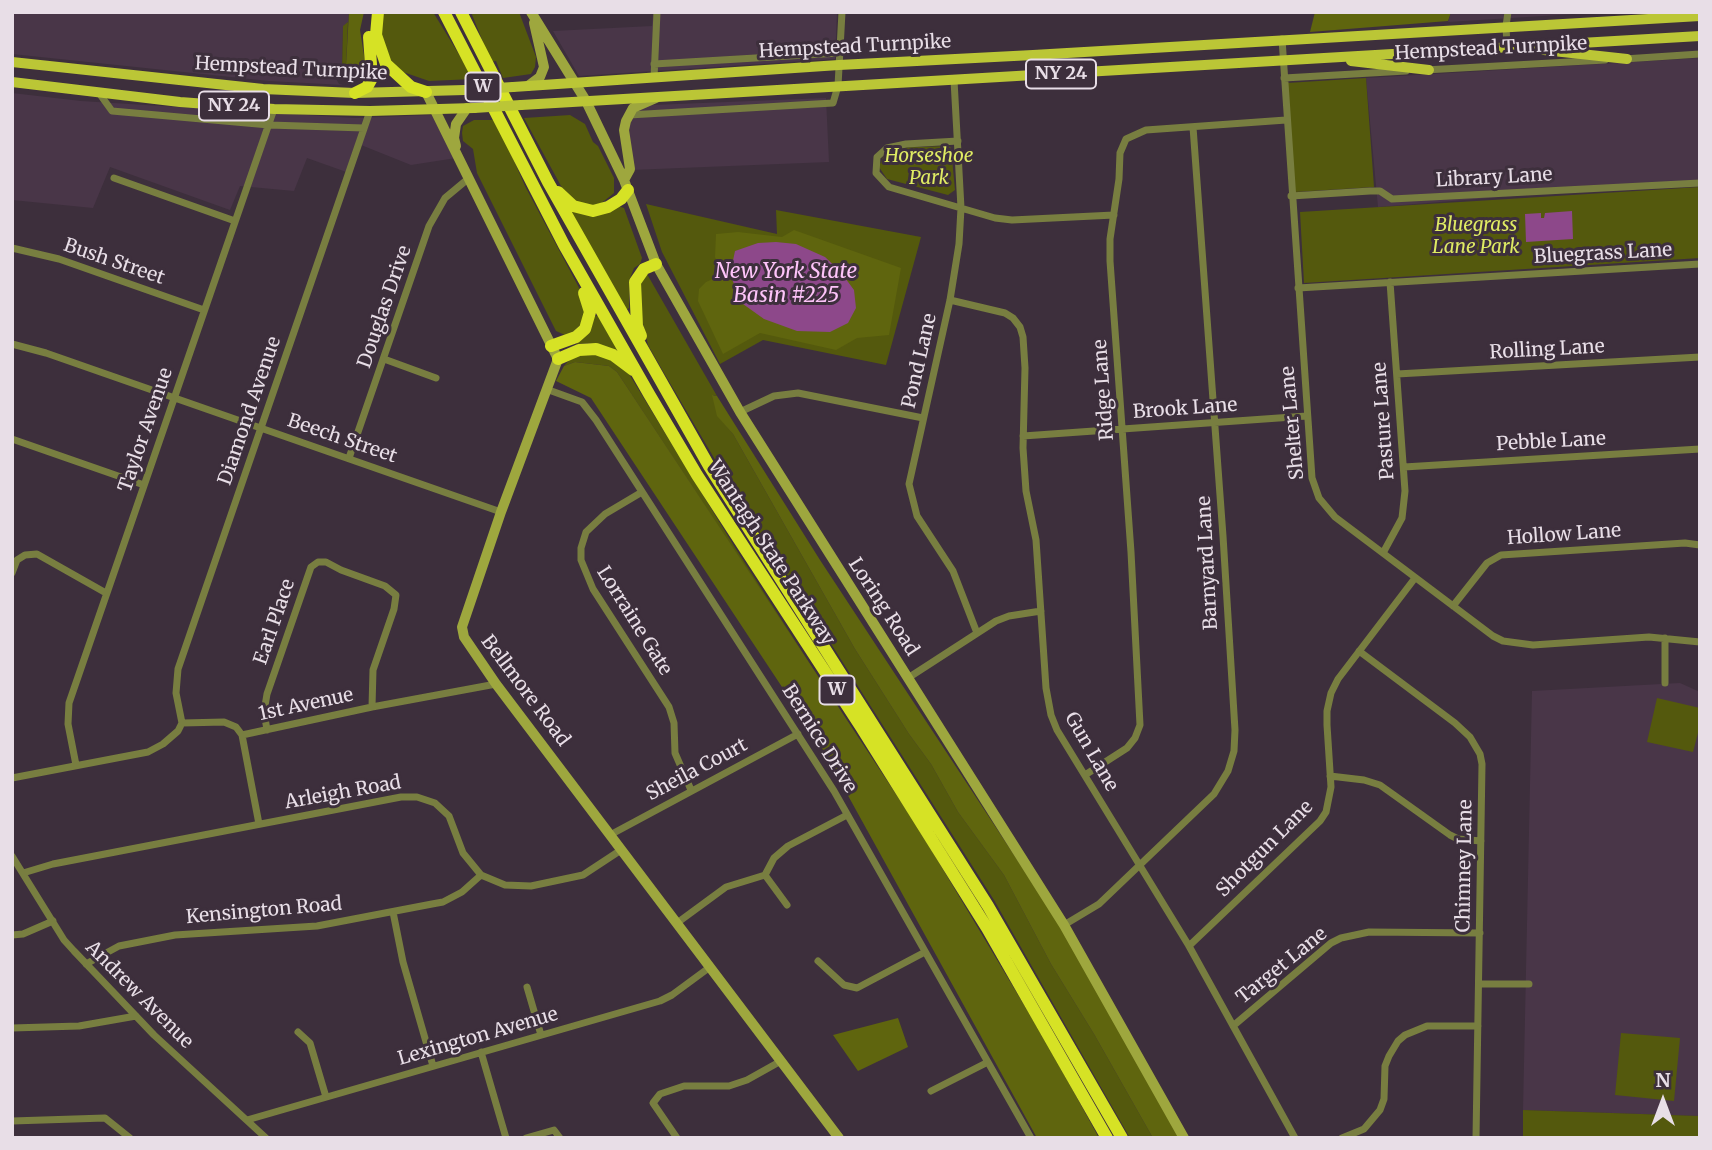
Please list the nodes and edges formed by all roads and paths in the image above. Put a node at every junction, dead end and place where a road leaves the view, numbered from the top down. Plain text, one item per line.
1 (372, 12) edge
2 (377, 12) edge
3 (461, 12) edge
4 (531, 12) edge
5 (657, 12) edge
6 (842, 12) edge
7 (1508, 12) edge
8 (444, 14) edge
9 (1700, 16) edge
10 (1506, 26) junction
11 (1700, 36) edge
12 (1282, 39) junction
13 (1510, 47) junction
14 (1700, 54) edge
15 (1320, 58) junction
16 (840, 59) junction
17 (1626, 59) junction
18 (1283, 60) junction
19 (12, 62) edge
20 (654, 65) junction
21 (1429, 70) junction
22 (654, 78) junction
23 (1284, 78) junction
24 (954, 80) junction
25 (12, 82) edge
26 (575, 84) junction
27 (528, 86) junction
28 (838, 86) junction
29 (263, 89) junction
30 (98, 92) junction
31 (426, 92) junction
32 (355, 93) junction
33 (661, 96) junction
34 (586, 101) junction
35 (180, 102) junction
36 (470, 108) junction
37 (274, 109) junction
38 (435, 110) junction
39 (370, 111) junction
40 (629, 116) junction
41 (1286, 120) junction
42 (269, 124) junction
43 (1193, 127) junction
44 (365, 128) junction
45 (958, 141) junction
46 (459, 160) junction
47 (114, 178) dead end
48 (468, 178) junction
49 (548, 182) junction
50 (1700, 183) edge
51 (626, 185) junction
52 (1291, 196) junction
53 (961, 208) junction
54 (1114, 215) junction
55 (235, 221) junction
56 (564, 244) junction
57 (12, 248) edge
58 (656, 264) junction
59 (1700, 264) edge
60 (1390, 282) junction
61 (1298, 288) junction
62 (950, 300) junction
63 (204, 310) junction
64 (12, 344) edge
65 (551, 346) junction
66 (1700, 357) edge
67 (384, 359) junction
68 (558, 359) junction
69 (653, 369) junction
70 (637, 373) junction
71 (1397, 374) junction
72 (436, 378) dead end
73 (546, 389) junction
74 (174, 397) junction
75 (740, 412) junction
76 (1307, 416) junction
77 (923, 418) junction
78 (1215, 422) junction
79 (261, 428) junction
80 (1122, 429) junction
81 (1023, 436) junction
82 (12, 439) edge
83 (1700, 449) edge
84 (349, 458) junction
85 (1404, 467) junction
86 (144, 485) junction
87 (642, 492) junction
88 (501, 512) junction
89 (1700, 545) edge
90 (1383, 553) junction
91 (12, 573) edge
92 (1415, 578) junction
93 (106, 593) junction
94 (1453, 606) junction
95 (1041, 611) junction
96 (977, 633) junction
97 (1665, 638) junction
98 (1700, 642) edge
99 (1359, 651) junction
100 (908, 678) junction
101 (1665, 683) dead end
102 (496, 684) junction
103 (372, 707) junction
104 (183, 723) junction
105 (267, 730) junction
106 (798, 734) junction
107 (242, 735) junction
108 (76, 765) junction
109 (1085, 775) junction
110 (1330, 776) junction
111 (12, 778) edge
112 (691, 790) junction
113 (847, 815) junction
114 (259, 824) junction
115 (610, 835) junction
116 (1481, 841) junction
117 (621, 850) junction
118 (12, 856) edge
119 (1140, 865) junction
120 (23, 873) junction
121 (481, 875) junction
122 (765, 875) junction
123 (787, 905) dead end
124 (393, 912) junction
125 (53, 921) junction
126 (677, 923) junction
127 (1064, 925) junction
128 (1480, 933) junction
129 (12, 936) edge
130 (1189, 946) junction
131 (925, 952) junction
132 (818, 961) dead end
133 (86, 964) junction
134 (710, 967) junction
135 (1479, 984) junction
136 (1530, 984) dead end
137 (527, 987) dead end
138 (136, 1016) junction
139 (1233, 1026) junction
140 (1478, 1026) junction
141 (12, 1028) edge
142 (298, 1032) dead end
143 (541, 1035) junction
144 (481, 1052) junction
145 (781, 1061) junction
146 (988, 1062) junction
147 (433, 1066) junction
148 (931, 1091) dead end
149 (326, 1097) junction
150 (247, 1120) junction
151 (12, 1121) edge
152 (130, 1138) edge
153 (267, 1138) edge
154 (506, 1138) edge
155 (526, 1138) edge
156 (560, 1138) edge
157 (677, 1138) edge
158 (839, 1138) edge
159 (1031, 1138) edge
160 (1107, 1138) edge
161 (1122, 1138) edge
162 (1184, 1138) edge
163 (1295, 1138) edge
164 (1342, 1138) edge
165 (1476, 1138) edge

1 - 32 highway
2 - 31 highway
3 - 49 highway, Wantagh State Parkway / W
4 - 26 street, Loring Road
4 - 27 street
5 - 20 street
6 - 16 street
7 - 10 street
8 - 56 highway, Wantagh State Parkway / W
9 - 10 main road, Hempstead Turnpike / NY 24
10 - 12 main road, Hempstead Turnpike / NY 24
10 - 13 street
11 - 13 main road, Hempstead Turnpike / NY 24
12 - 16 main road, Hempstead Turnpike / NY 24
12 - 18 street, Shelter Lane
13 - 15 main road, Hempstead Turnpike / NY 24
13 - 17 main road
14 - 17 street, Hempstead Turnpike
15 - 18 main road, Hempstead Turnpike / NY 24
15 - 21 main road
16 - 20 street, Hempstead Turnpike
16 - 22 main road, Hempstead Turnpike / NY 24
16 - 28 street
17 - 21 street, Hempstead Turnpike
18 - 23 street, Shelter Lane
18 - 24 main road, Hempstead Turnpike / NY 24
19 - 29 main road, Hempstead Turnpike / NY 24
20 - 22 street
21 - 23 street, Hempstead Turnpike
22 - 26 main road, Hempstead Turnpike / NY 24
23 - 41 street, Shelter Lane
24 - 28 main road, Hempstead Turnpike / NY 24
24 - 45 street, Pond Lane
25 - 30 main road, Hempstead Turnpike / NY 24
26 - 27 main road, Hempstead Turnpike / NY 24
26 - 34 street, Loring Road
27 - 31 main road, Hempstead Turnpike / NY 24, bridge
28 - 33 main road, Hempstead Turnpike / NY 24
28 - 40 street, Hempstead Turnpike
29 - 32 main road, Hempstead Turnpike / NY 24
29 - 35 main road
30 - 35 main road, Hempstead Turnpike / NY 24
30 - 42 street
31 - 32 main road, Hempstead Turnpike / NY 24
31 - 38 street
33 - 34 main road, Hempstead Turnpike / NY 24
33 - 40 street
34 - 36 main road, Hempstead Turnpike / NY 24, bridge
34 - 51 street, Loring Road
35 - 37 main road, Hempstead Turnpike / NY 24
36 - 38 main road, Hempstead Turnpike / NY 24
36 - 46 street
37 - 39 main road, Hempstead Turnpike / NY 24
37 - 42 street, Taylor Avenue
38 - 39 main road, Hempstead Turnpike / NY 24
38 - 46 street
39 - 44 street, Diamond Avenue
40 - 51 street
41 - 43 street, Ridge Lane
41 - 52 street, Shelter Lane
42 - 44 street
42 - 55 street, Taylor Avenue
43 - 54 street, Ridge Lane
43 - 78 street, Barnyard Lane
44 - 79 street, Diamond Avenue
45 - 53 street, Pond Lane
45 - 53 street
46 - 48 street
47 - 55 street
48 - 65 street
48 - 67 street, Douglas Drive
49 - 51 highway
49 - 69 highway, Wantagh State Parkway / W
50 - 52 street, Library Lane
51 - 58 street, Loring Road
52 - 61 street, Shelter Lane
53 - 54 street
53 - 62 street, Pond Lane
54 - 80 street, Ridge Lane
55 - 63 street, Taylor Avenue
56 - 65 highway
56 - 70 highway, Wantagh State Parkway / W
57 - 63 street, Bush Street
58 - 69 highway
58 - 75 street, Loring Road
59 - 60 street, Bluegrass Lane
60 - 61 street, Bluegrass Lane
60 - 71 street, Pasture Lane
61 - 76 street, Shelter Lane
62 - 77 street, Pond Lane
62 - 81 street, Gun Lane
63 - 74 street, Taylor Avenue
64 - 74 street, Beech Street
65 - 68 street
66 - 71 street, Rolling Lane
67 - 72 street
67 - 84 street, Douglas Drive
68 - 70 highway
68 - 73 street, Bellmore Road
69 - 161 highway, Wantagh State Parkway / W
70 - 160 highway, Wantagh State Parkway / W
71 - 85 street, Pasture Lane
73 - 87 street, Bernice Drive
73 - 88 street, Bellmore Road
74 - 79 street, Beech Street
74 - 86 street, Taylor Avenue
75 - 77 street
75 - 100 street, Loring Road
76 - 78 street, Brook Lane
76 - 90 street, Shelter Lane
77 - 96 street, Pond Lane
78 - 80 street, Brook Lane
78 - 119 street, Barnyard Lane
79 - 84 street, Beech Street
79 - 104 street, Diamond Avenue
80 - 81 street, Brook Lane
80 - 109 street, Ridge Lane
81 - 95 street, Gun Lane
82 - 86 street
83 - 85 street, Pebble Lane
84 - 88 street, Beech Street
85 - 90 street, Pasture Lane
86 - 93 street, Taylor Avenue
87 - 106 street, Bernice Drive
87 - 112 street, Lorraine Gate
88 - 102 street, Bellmore Road
89 - 94 street, Hollow Lane
90 - 92 street, Shelter Lane
91 - 93 street
92 - 94 street, Shelter Lane
92 - 99 street, Shotgun Lane
93 - 108 street, Taylor Avenue
94 - 97 street, Shelter Lane
95 - 96 street
95 - 109 street, Gun Lane
96 - 100 street
97 - 98 street, Shelter Lane
97 - 101 street
99 - 110 street, Shotgun Lane
99 - 116 street, Chimney Lane
100 - 127 street, Loring Road
102 - 103 street, 1st Avenue
102 - 115 street, Bellmore Road
103 - 105 street, 1st Avenue
103 - 105 street, Earl Place
104 - 107 street, 1st Avenue
104 - 108 street
105 - 107 street, 1st Avenue
106 - 112 street, Sheila Court
106 - 113 street, Bernice Drive
107 - 114 street
108 - 111 street
109 - 119 street, Gun Lane
110 - 116 street
110 - 130 street, Shotgun Lane
112 - 115 street, Sheila Court
113 - 122 street
113 - 131 street, Bernice Drive
114 - 120 street, Arleigh Road
114 - 121 street, Arleigh Road
115 - 117 street, Bellmore Road
116 - 128 street, Chimney Lane
117 - 121 street
117 - 126 street, Bellmore Road
118 - 120 street, Andrew Avenue
119 - 127 street, Barnyard Lane
119 - 130 street, Gun Lane
120 - 125 street, Andrew Avenue
121 - 124 street, Kensington Road
122 - 123 street
122 - 126 street
124 - 133 street, Kensington Road
124 - 147 street
125 - 129 street
125 - 133 street, Andrew Avenue
126 - 134 street, Bellmore Road
127 - 162 street, Loring Road
128 - 135 street, Chimney Lane
128 - 139 street, Target Lane
130 - 139 street, Gun Lane
131 - 132 street
131 - 146 street, Bernice Drive
133 - 138 street, Andrew Avenue
134 - 143 street, Lexington Avenue
134 - 145 street, Bellmore Road
135 - 136 street
135 - 140 street, Chimney Lane
137 - 143 street
138 - 141 street
138 - 150 street, Andrew Avenue
139 - 163 street, Gun Lane
140 - 164 street
140 - 165 street, Chimney Lane
142 - 149 street
143 - 144 street, Lexington Avenue
144 - 147 street, Lexington Avenue
144 - 154 street
145 - 157 street
145 - 158 street, Bellmore Road
146 - 148 street
146 - 159 street, Bernice Drive
147 - 149 street, Lexington Avenue
149 - 150 street, Lexington Avenue
150 - 153 street, Andrew Avenue
151 - 152 street
155 - 156 street

